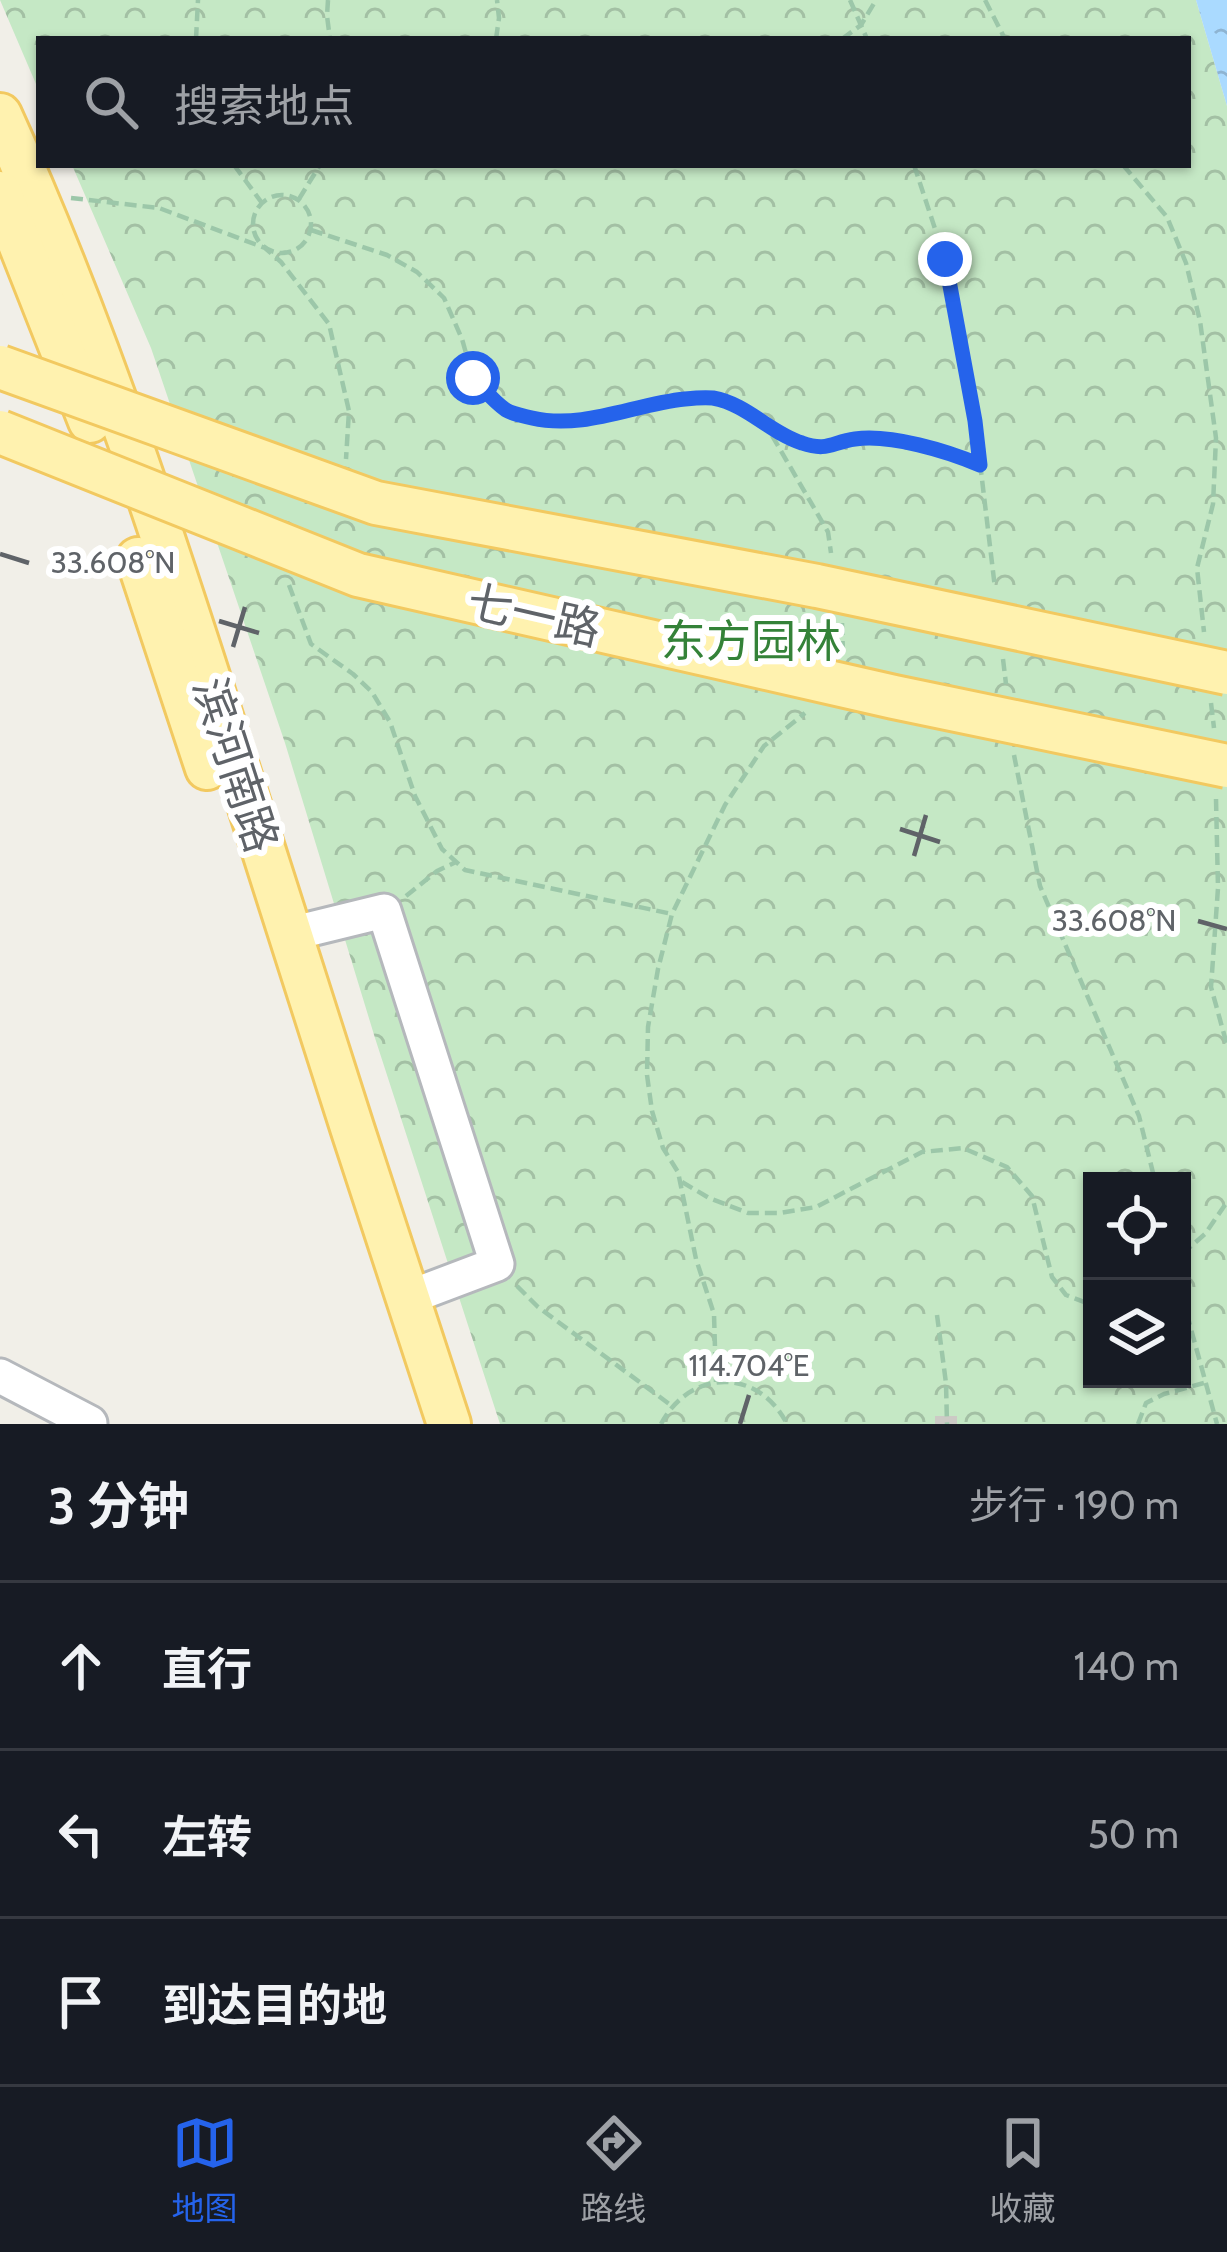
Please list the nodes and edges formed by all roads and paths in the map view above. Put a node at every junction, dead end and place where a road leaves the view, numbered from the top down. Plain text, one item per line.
1 (198, 0) edge
2 (328, 0) edge
3 (497, 0) edge
4 (850, 0) edge
5 (876, 0) edge
6 (985, 0) edge
7 (861, 25) junction
8 (196, 36) edge
9 (330, 36) edge
10 (496, 36) edge
11 (846, 36) edge
12 (866, 36) edge
13 (1003, 36) edge
14 (0, 115) edge
15 (237, 168) edge
16 (318, 168) edge
17 (915, 168) edge
18 (1126, 168) edge
19 (0, 193) edge
20 (298, 199) junction
21 (262, 203) junction
22 (311, 230) junction
23 (0, 367) edge
24 (0, 432) edge
25 (980, 465) junction
26 (995, 591) dead end
27 (1204, 632) dead end
28 (1003, 656) dead end
29 (1219, 685) edge
30 (1008, 699) dead end
31 (1013, 743) dead end
32 (1219, 762) edge
33 (456, 862) dead end
34 (384, 911) junction
35 (672, 914) dead end
36 (290, 934) junction
37 (1227, 1045) edge
38 (1153, 1172) edge
39 (680, 1180) junction
40 (1227, 1202) edge
41 (1191, 1246) edge
42 (497, 1264) junction
43 (407, 1298) junction
44 (1083, 1302) edge
45 (937, 1315) dead end
46 (1191, 1338) edge
47 (0, 1376) edge
48 (716, 1382) junction
49 (1204, 1383) junction
50 (672, 1406) junction
51 (90, 1423) edge
52 (420, 1424) edge
53 (449, 1424) edge
54 (661, 1424) edge
55 (787, 1424) edge
56 (946, 1424) edge
57 (1138, 1424) edge
58 (1216, 1424) edge

1 - 8 path
2 - 9 path
3 - 10 path
4 - 7 path
5 - 7 path
6 - 13 path
7 - 11 path
7 - 12 path
14 - 36 main road, 滨河南路
15 - 21 path
16 - 20 path
17 - 25 path
18 - 27 path
19 - 52 main road, 滨河南路
20 - 21 path
20 - 22 path
21 - 22 path
22 - 25 path
23 - 29 main road, 七一路, bridge
24 - 32 main road, 七一路, bridge
25 - 26 path
28 - 30 path
29 - 32 path
31 - 38 path
32 - 37 path
33 - 34 path
34 - 36 street
34 - 42 street
35 - 39 path
36 - 43 main road, 滨河南路
39 - 44 path
39 - 48 path
40 - 41 path
42 - 43 street
42 - 50 path
43 - 53 main road, 滨河南路
45 - 56 path
46 - 49 path
47 - 51 street
48 - 50 path
48 - 55 path
49 - 57 path
49 - 58 path
50 - 54 path

